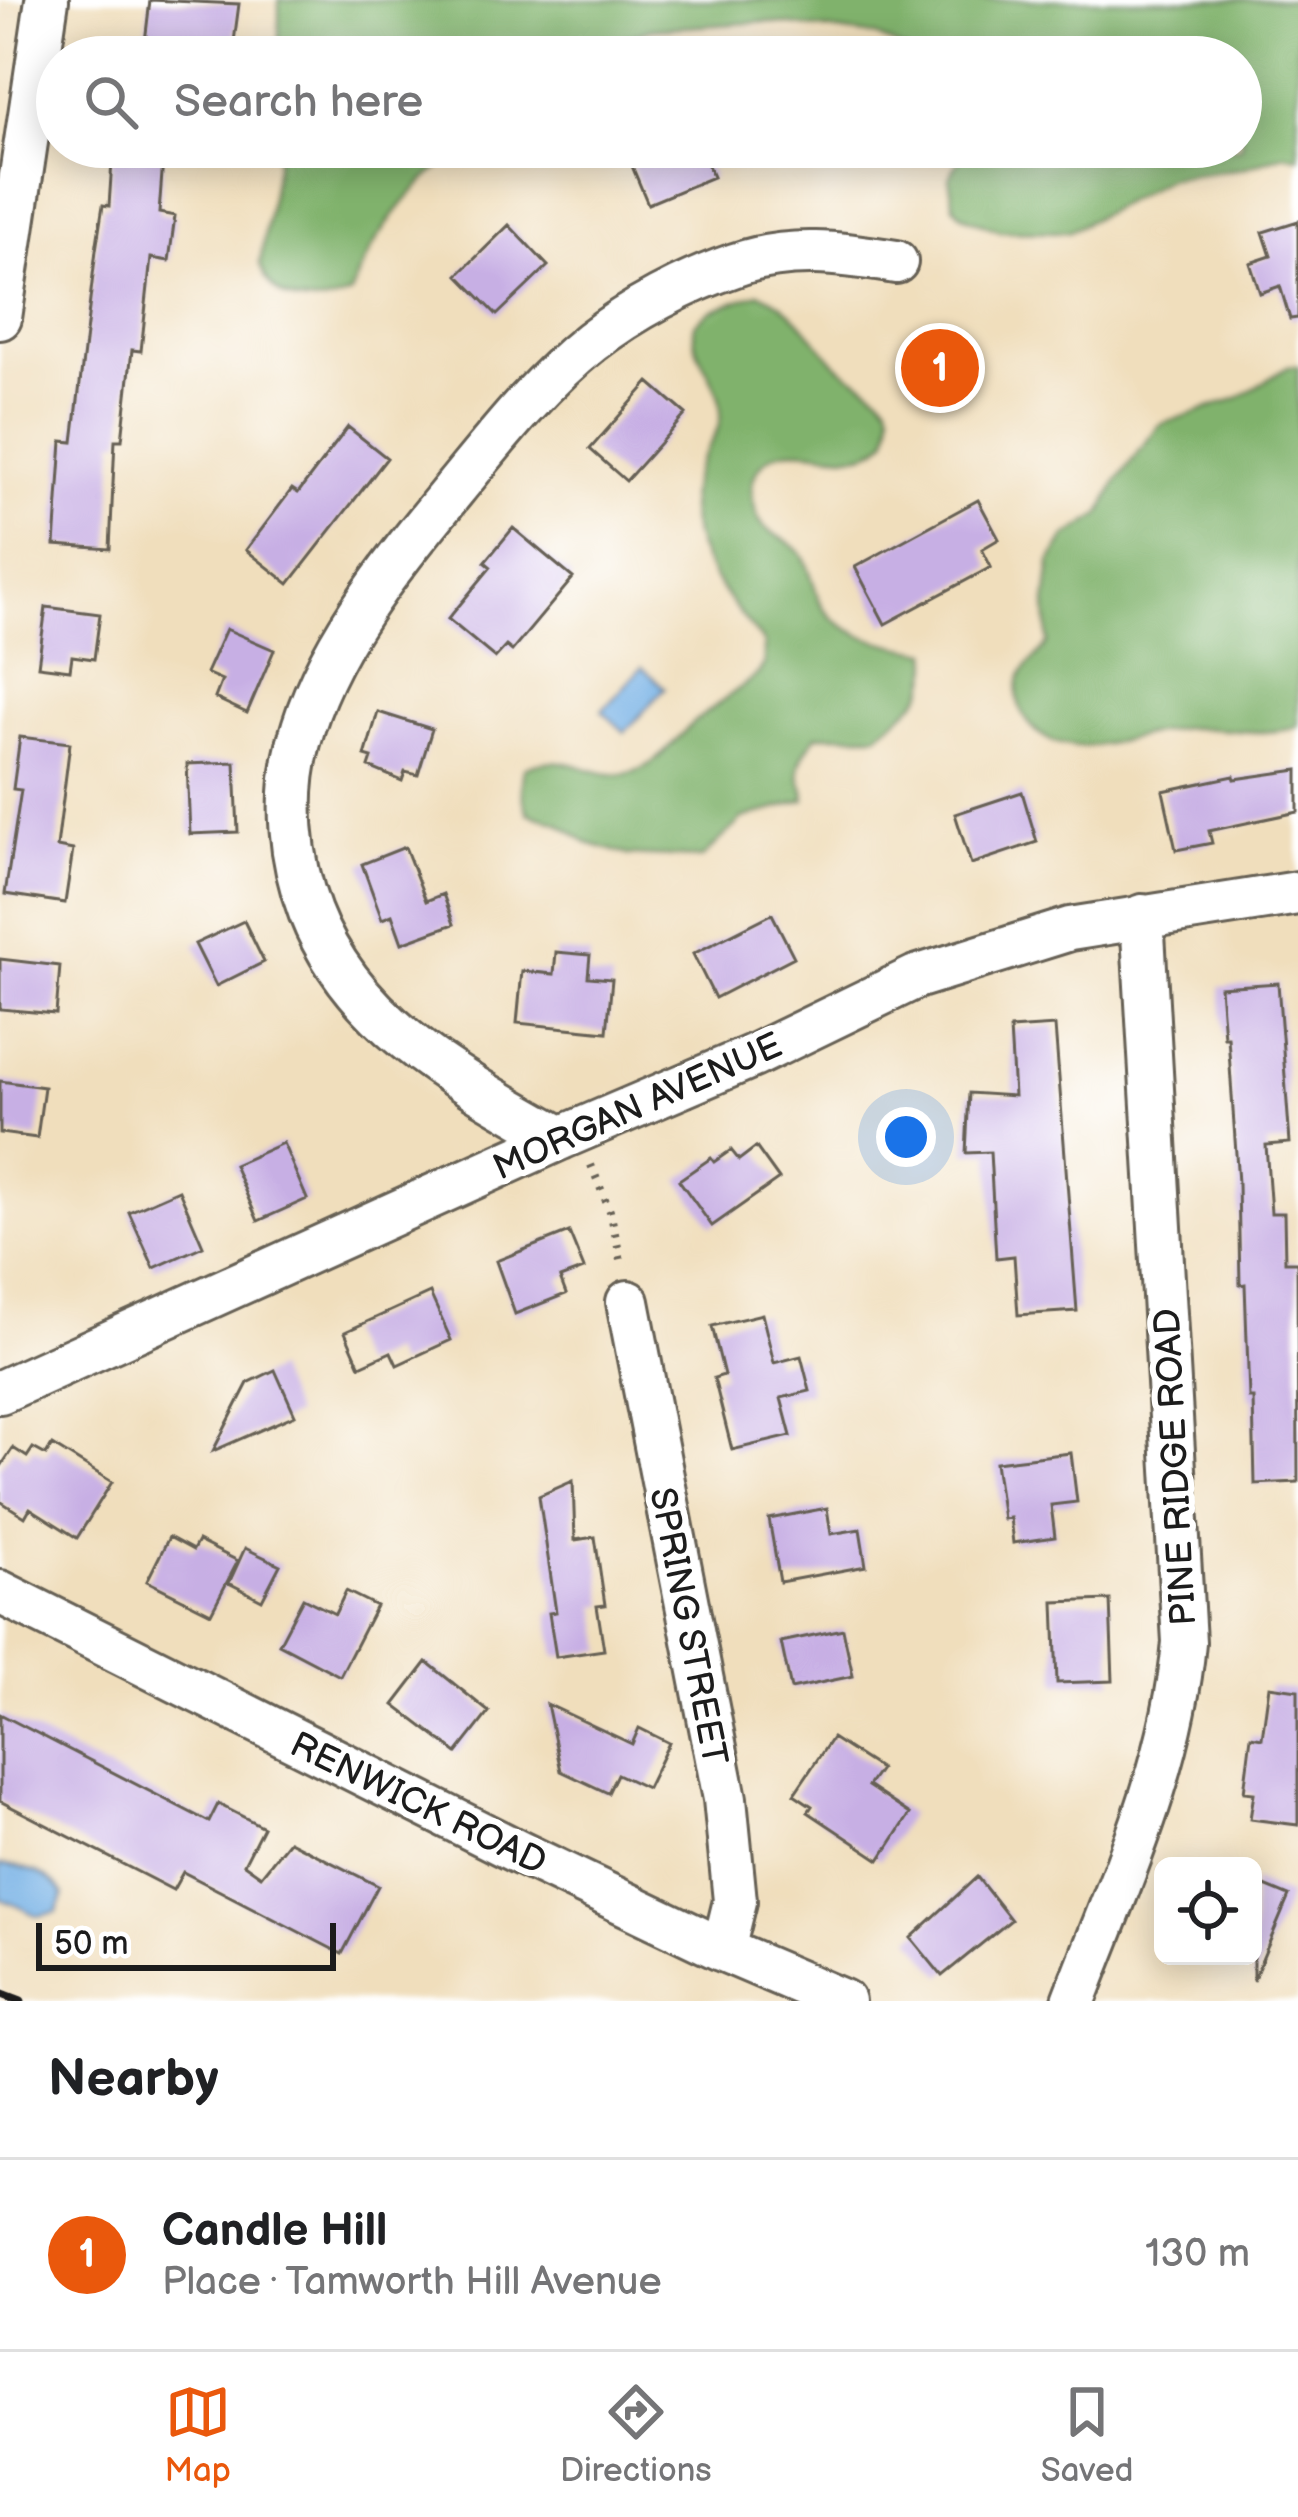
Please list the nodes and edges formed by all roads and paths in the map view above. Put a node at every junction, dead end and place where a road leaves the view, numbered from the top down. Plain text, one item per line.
1 (47, 0) edge
2 (42, 36) edge
3 (36, 74) edge
4 (896, 262) dead end
5 (0, 318) edge
6 (1298, 893) edge
7 (1142, 916) junction
8 (560, 1138) junction
9 (628, 1302) joint
10 (0, 1392) edge
11 (0, 1592) edge
12 (723, 1950) junction
13 (843, 2001) edge
14 (1074, 2001) edge

1 - 2 street
3 - 5 street
4 - 8 street
6 - 7 street, MORGAN AVENUE
7 - 8 street, MORGAN AVENUE
7 - 14 street, PINE RIDGE ROAD
8 - 9 path
8 - 10 street, MORGAN AVENUE
9 - 12 street, SPRING STREET
11 - 12 street, RENWICK ROAD
12 - 13 street, RENWICK ROAD

